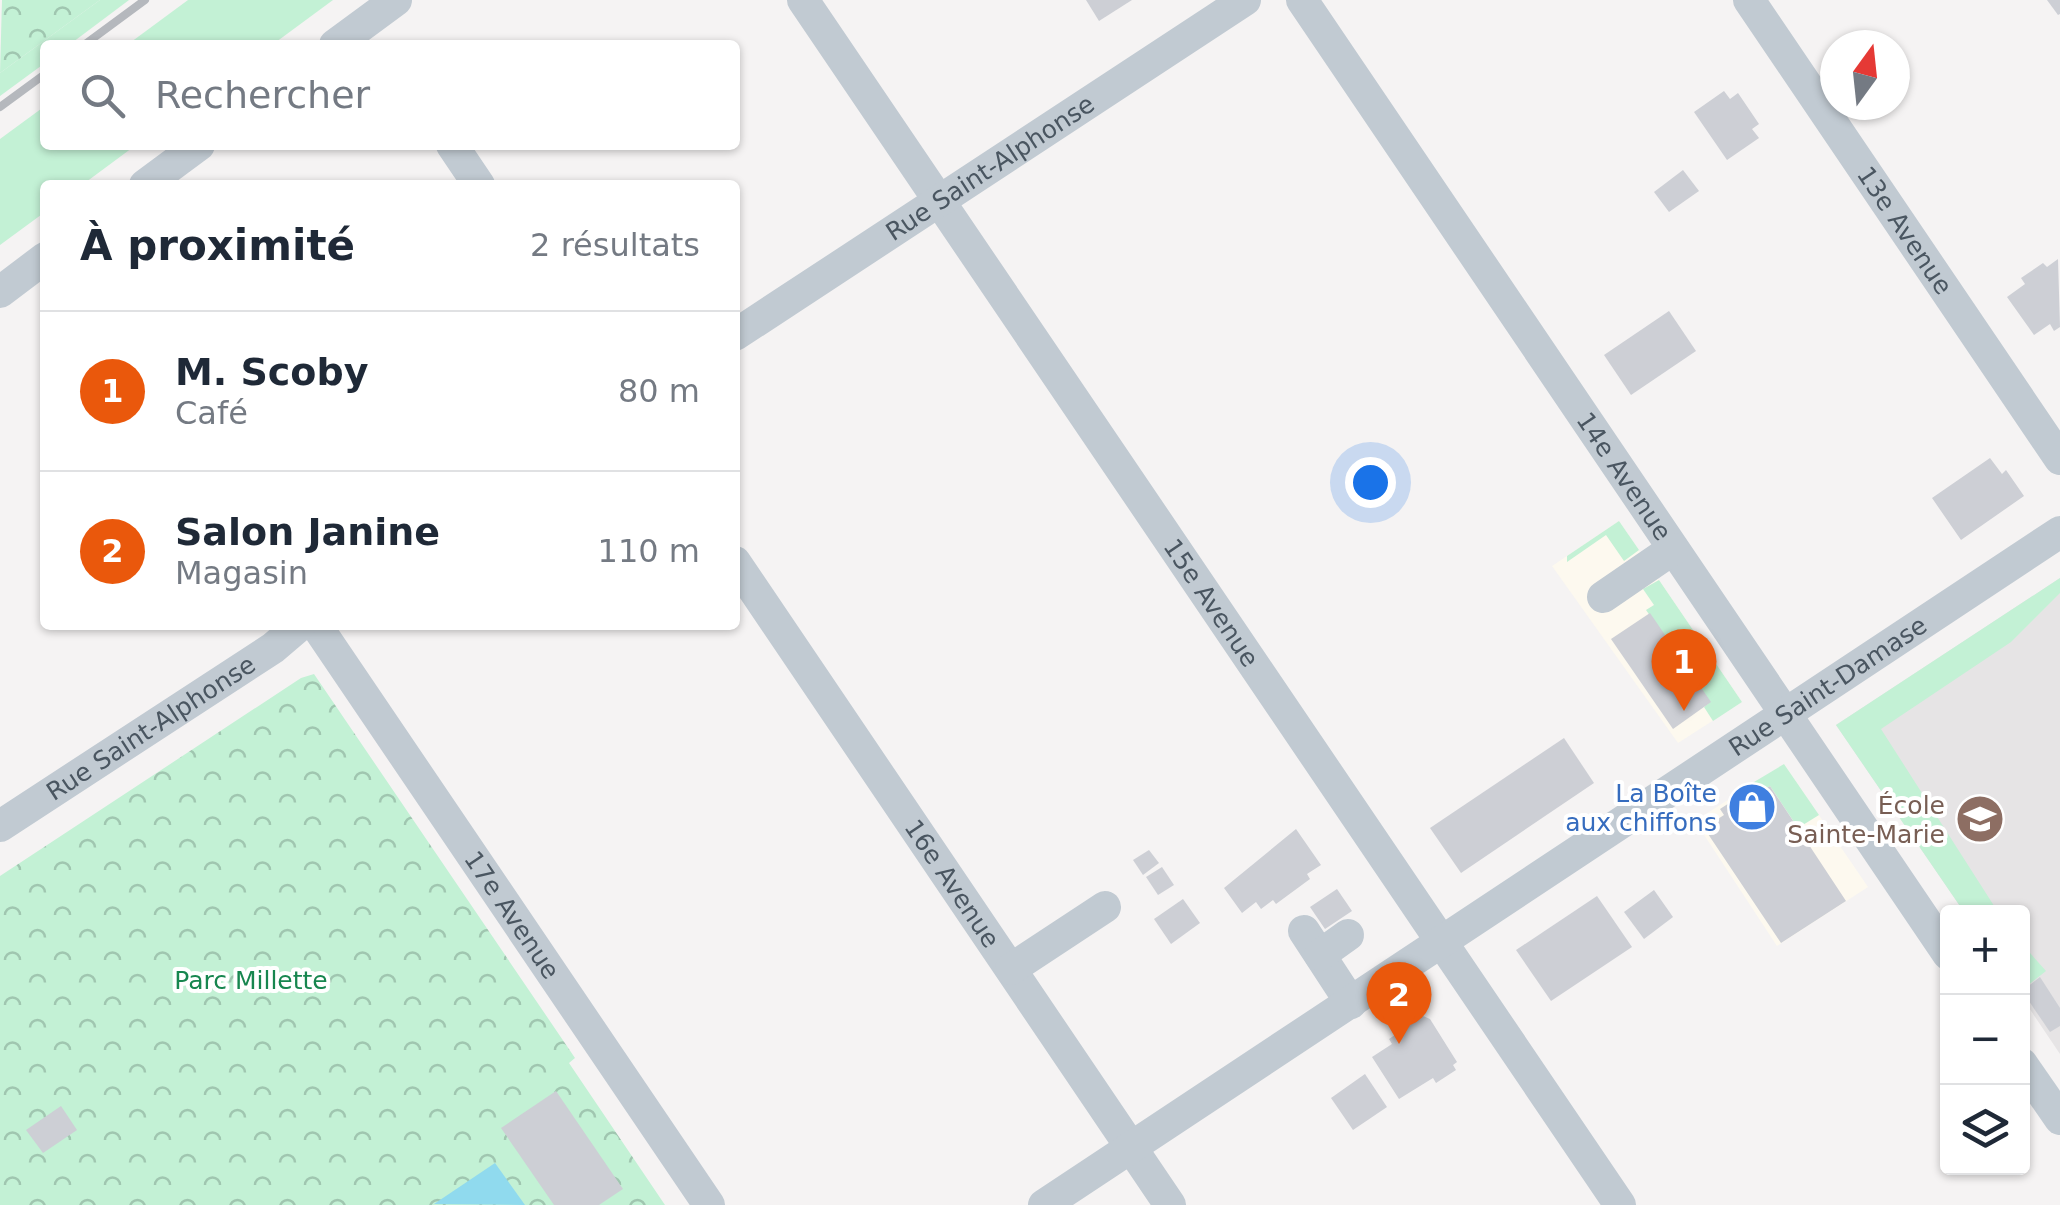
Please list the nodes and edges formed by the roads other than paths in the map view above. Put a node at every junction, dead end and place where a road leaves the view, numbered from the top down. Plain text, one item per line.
1 (396, 0) edge
2 (803, 0) edge
3 (1245, 0) edge
4 (1302, 0) edge
5 (1748, 0) edge
6 (376, 33) edge
7 (192, 150) edge
8 (455, 150) edge
9 (151, 180) edge
10 (476, 180) edge
11 (939, 201) junction
12 (40, 262) edge
13 (0, 292) edge
14 (740, 332) edge
15 (2060, 459) edge
16 (2060, 532) edge
17 (1673, 549) junction
18 (740, 569) edge
19 (1603, 597) dead end
20 (294, 630) edge
21 (319, 630) edge
22 (1786, 715) junction
23 (0, 826) edge
24 (1105, 908) dead end
25 (1348, 936) dead end
26 (1442, 942) junction
27 (1940, 942) edge
28 (1010, 969) junction
29 (1350, 1002) junction
30 (2030, 1076) edge
31 (2060, 1119) edge
32 (1131, 1148) junction
33 (709, 1205) edge
34 (1044, 1205) edge
35 (1170, 1205) edge
36 (1620, 1205) edge

1 - 6 street
2 - 11 street, 15e Avenue
3 - 11 street, Rue Saint-Alphonse
4 - 17 street, 14e Avenue
5 - 15 street, 13e Avenue
7 - 9 street
8 - 10 street
11 - 14 street, Rue Saint-Alphonse
11 - 26 street, 15e Avenue
12 - 13 street
16 - 22 street, Rue Saint-Damase
17 - 19 street
17 - 22 street, 14e Avenue
18 - 28 street, 16e Avenue
20 - 23 street, Rue Saint-Alphonse
21 - 33 street, 17e Avenue
22 - 26 street, Rue Saint-Damase
22 - 27 street, 14e Avenue
24 - 28 street
25 - 29 street
26 - 29 street, Rue Saint-Damase
26 - 36 street, 15e Avenue
28 - 32 street, 16e Avenue
29 - 32 street, Rue Saint-Damase
30 - 31 street
32 - 34 street, Rue Saint-Damase
32 - 35 street, 16e Avenue

